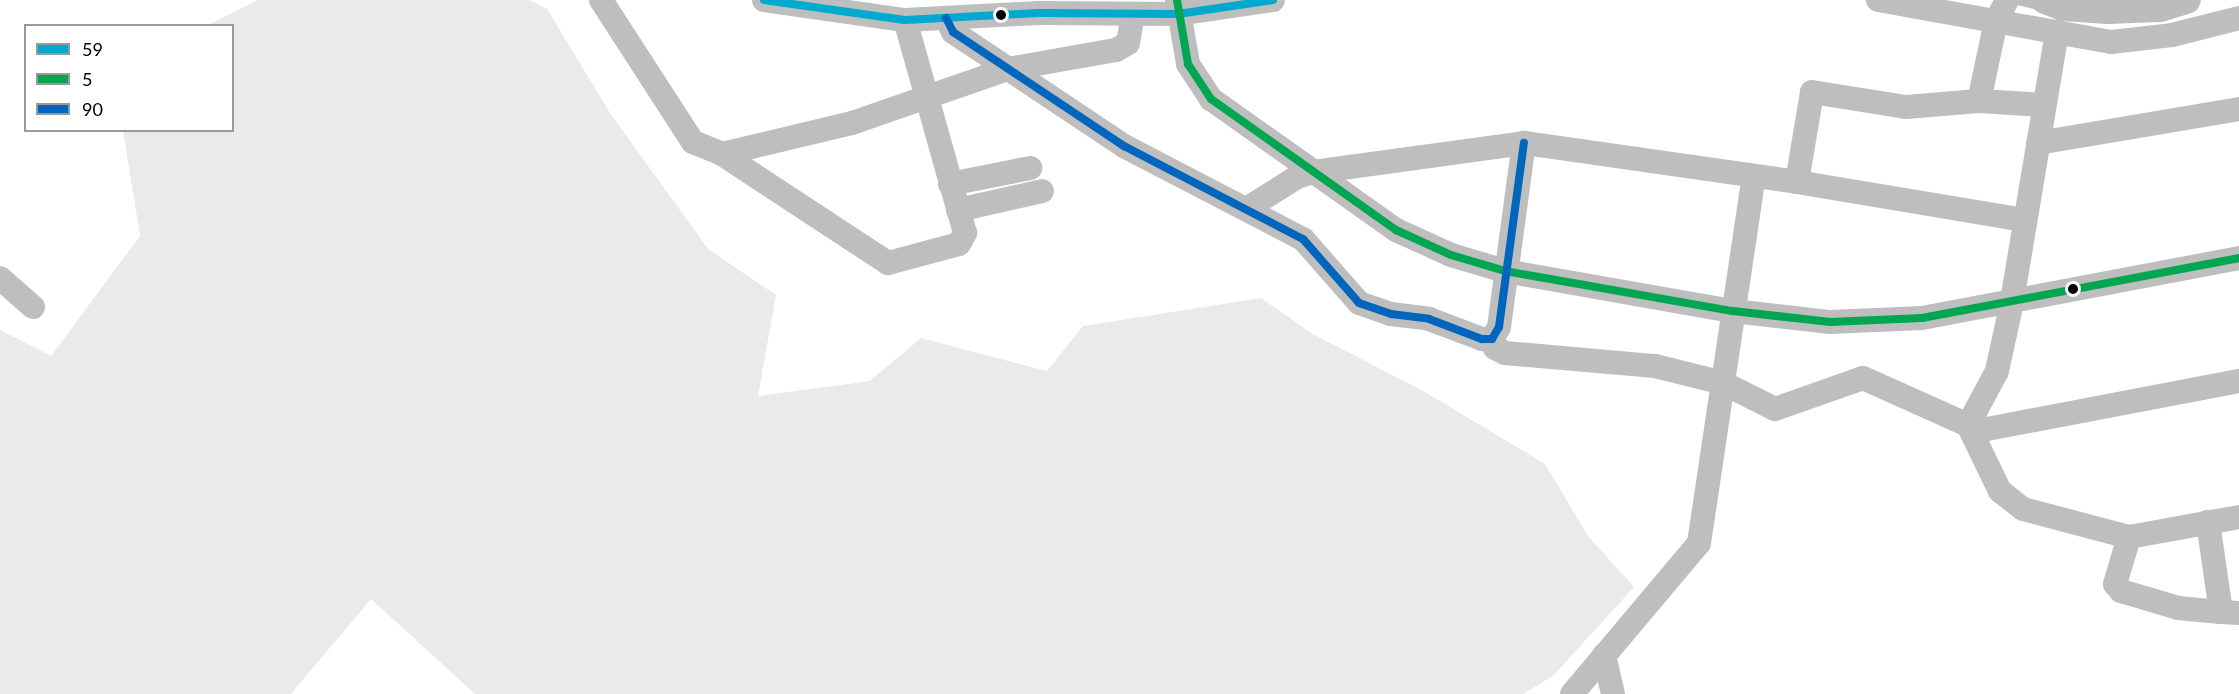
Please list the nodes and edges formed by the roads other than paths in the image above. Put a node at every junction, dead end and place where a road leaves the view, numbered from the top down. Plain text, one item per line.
1 (601, 0) edge
2 (764, 0) edge
3 (1273, 0) edge
4 (1878, 0) edge
5 (1177, 7) edge
6 (2002, 11) edge
7 (1133, 15) junction
8 (946, 18) junction
9 (2239, 18) edge
10 (905, 21) junction
11 (2057, 32) junction
12 (1008, 69) junction
13 (927, 96) junction
14 (1979, 101) junction
15 (2044, 105) junction
16 (2239, 109) edge
17 (1524, 143) junction
18 (2038, 143) junction
19 (722, 154) junction
20 (1030, 168) dead end
21 (1313, 172) junction
22 (1754, 177) junction
23 (1797, 182) junction
24 (950, 184) junction
25 (1042, 191) dead end
26 (1248, 208) junction
27 (958, 210) junction
28 (2025, 220) junction
29 (2239, 258) edge
30 (1505, 271) junction
31 (0, 278) edge
32 (2012, 302) junction
33 (33, 307) dead end
34 (1733, 311) junction
35 (1492, 339) junction
36 (2239, 381) edge
37 (1723, 383) junction
38 (1968, 425) junction
39 (2239, 517) edge
40 (2208, 522) junction
41 (2129, 537) junction
42 (2230, 612) edge
43 (1604, 655) junction
44 (1572, 694) edge
45 (1613, 694) edge

1 - 19 street
2 - 10 street
3 - 5 street
4 - 6 street
5 - 7 street
5 - 21 street
6 - 11 street
6 - 14 street
7 - 8 street
7 - 12 street
8 - 10 street
8 - 12 street
9 - 11 street
10 - 13 street
11 - 15 street
12 - 13 street
12 - 26 street
13 - 19 street
13 - 24 street
14 - 15 street
14 - 23 street
15 - 18 street
16 - 18 street
17 - 21 street
17 - 22 street
17 - 30 street
18 - 28 street
19 - 27 street
20 - 24 street
21 - 26 street
21 - 30 street
22 - 23 street
22 - 34 street
23 - 28 street
24 - 27 street
25 - 27 street
26 - 35 street
28 - 32 street
29 - 32 street
30 - 34 street
30 - 35 street
31 - 33 street
32 - 34 street
32 - 38 street
34 - 37 street
35 - 37 street
36 - 38 street
37 - 38 street
37 - 43 street
38 - 41 street
39 - 40 street
40 - 41 street
40 - 42 street
41 - 42 street
43 - 44 street
43 - 45 street

